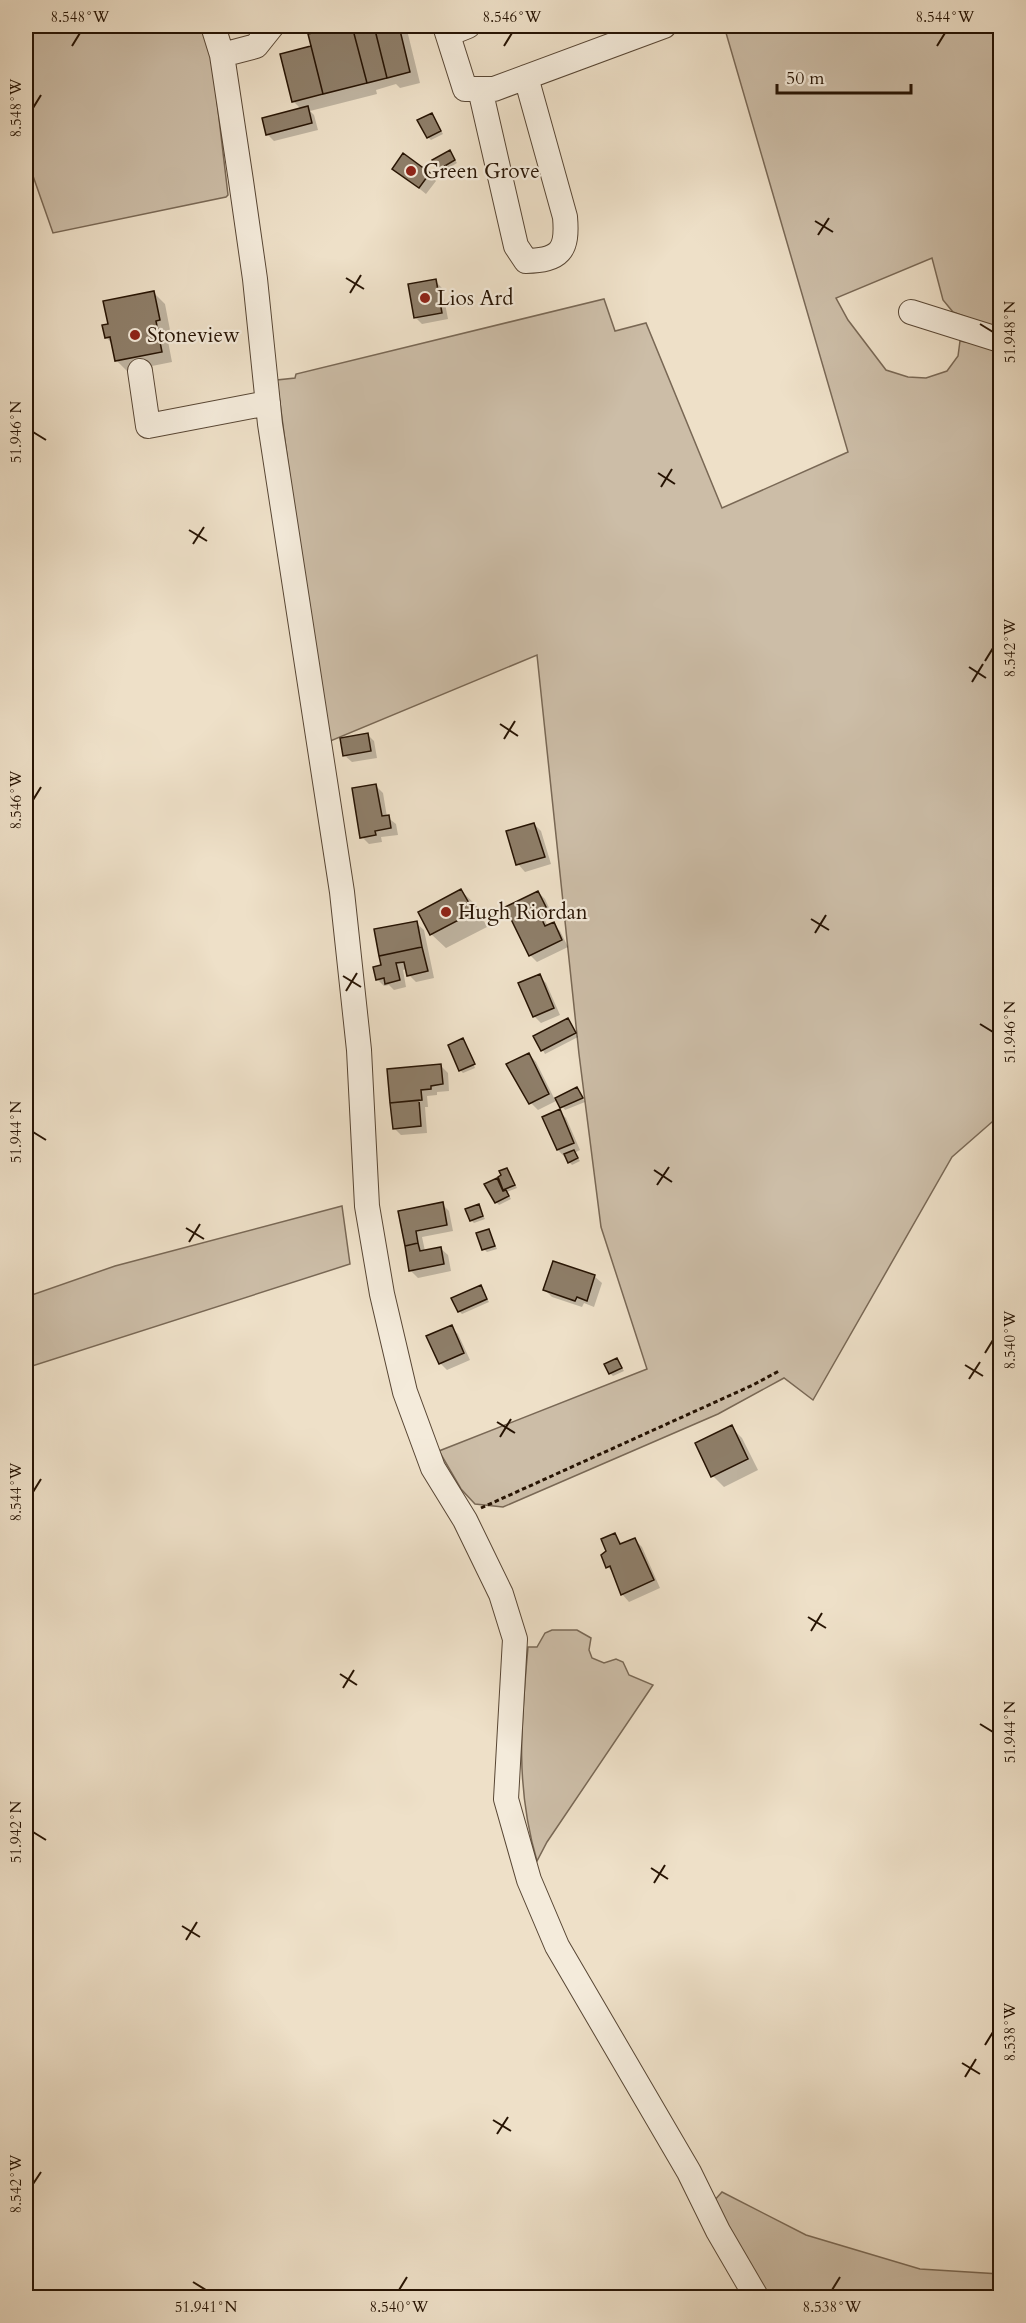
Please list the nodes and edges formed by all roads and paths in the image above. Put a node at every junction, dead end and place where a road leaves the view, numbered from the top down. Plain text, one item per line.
1 (213, 26) edge
2 (272, 26) edge
3 (664, 26) edge
4 (454, 28) edge
5 (222, 55) junction
6 (526, 77) junction
7 (480, 89) junction
8 (911, 312) dead end
9 (1000, 340) edge
10 (140, 371) dead end
11 (268, 403) junction
12 (779, 1371) dead end
13 (476, 1510) dead end
14 (757, 2298) edge

1 - 5 street
2 - 5 street
3 - 6 street
4 - 7 street
5 - 11 street
6 - 7 street
6 - 7 street
8 - 9 street
10 - 11 street
11 - 14 street
12 - 13 path

